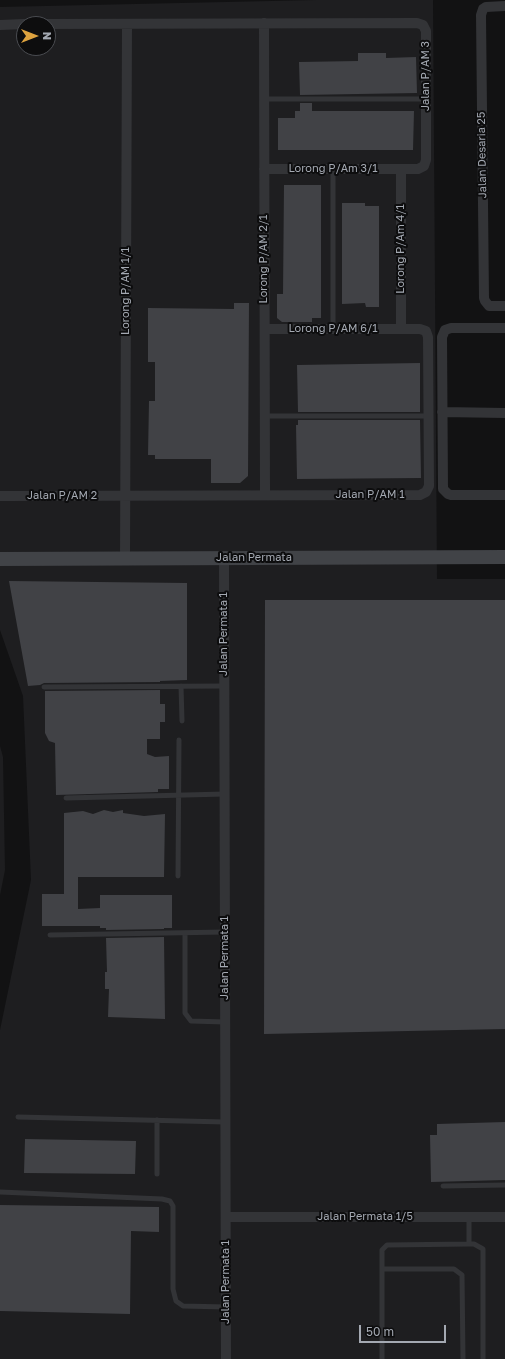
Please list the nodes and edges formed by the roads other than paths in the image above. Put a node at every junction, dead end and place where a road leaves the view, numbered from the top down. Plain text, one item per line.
1 (505, 6) edge
2 (264, 23) junction
3 (16, 24) edge
4 (56, 24) edge
5 (127, 24) junction
6 (0, 25) edge
7 (264, 99) junction
8 (426, 99) junction
9 (264, 169) junction
10 (333, 169) junction
11 (401, 169) junction
12 (505, 306) edge
13 (505, 328) edge
14 (265, 329) junction
15 (333, 329) junction
16 (401, 329) junction
17 (442, 412) junction
18 (505, 413) edge
19 (265, 416) junction
20 (429, 416) junction
21 (125, 495) junction
22 (265, 495) junction
23 (505, 495) edge
24 (0, 496) edge
25 (505, 557) edge
26 (1, 558) edge
27 (125, 558) junction
28 (224, 558) junction
29 (181, 686) junction
30 (225, 686) junction
31 (44, 687) dead end
32 (182, 721) dead end
33 (179, 740) dead end
34 (225, 794) junction
35 (179, 795) junction
36 (66, 798) dead end
37 (178, 876) dead end
38 (225, 932) junction
39 (185, 933) junction
40 (50, 935) dead end
41 (225, 1022) junction
42 (18, 1117) dead end
43 (157, 1120) junction
44 (225, 1122) junction
45 (157, 1174) dead end
46 (505, 1185) edge
47 (443, 1186) dead end
48 (0, 1192) edge
49 (226, 1217) junction
50 (469, 1217) junction
51 (505, 1217) edge
52 (469, 1244) junction
53 (382, 1269) junction
54 (226, 1307) junction
55 (226, 1359) edge
56 (382, 1359) edge
57 (463, 1359) edge
58 (483, 1359) edge

1 - 12 street, Jalan Desaria 25
2 - 5 street
2 - 7 street, Lorong P/AM 2/1
2 - 8 street, Jalan P/AM 3
3 - 6 street
4 - 5 street
5 - 21 street, Lorong P/AM 1/1
7 - 8 lane
7 - 9 street, Lorong P/AM 2/1
8 - 11 street, Jalan P/AM 3
9 - 10 street, Lorong P/Am 3/1
9 - 14 street, Lorong P/AM 2/1
10 - 11 street, Lorong P/Am 3/1
10 - 15 lane
11 - 16 street, Lorong P/Am 4/1
13 - 17 street
14 - 15 street, Lorong P/AM 6/1
14 - 19 street, Lorong P/AM 2/1
15 - 16 street, Lorong P/AM 6/1
16 - 20 street, Jalan P/AM 1
17 - 18 street
17 - 23 street
19 - 20 lane
19 - 22 street, Lorong P/AM 2/1
20 - 22 street, Jalan P/AM 1
21 - 22 street, Jalan P/AM 1
21 - 24 street, Jalan P/AM 2
21 - 27 street, Lorong P/AM 1/1
25 - 28 street, Jalan Permata
26 - 27 street, Jalan Permata
27 - 28 street, Jalan Permata
28 - 30 street, Jalan Permata 1
29 - 30 lane
29 - 31 lane
29 - 32 lane
30 - 34 street, Jalan Permata 1
33 - 35 lane
34 - 35 lane
34 - 38 street, Jalan Permata 1
35 - 36 lane
35 - 37 lane
38 - 39 lane
38 - 41 street, Jalan Permata 1
39 - 40 lane
39 - 41 lane
41 - 44 street, Jalan Permata 1
42 - 43 lane
43 - 44 lane
43 - 45 lane
44 - 49 street, Jalan Permata 1
46 - 47 lane
48 - 54 lane
49 - 50 street, Jalan Permata 1/5
49 - 54 street, Jalan Permata 1
50 - 51 street, Jalan Permata 1/5
50 - 52 lane
52 - 53 lane
52 - 58 lane
53 - 56 lane
53 - 57 lane
54 - 55 street, Jalan Permata 1

